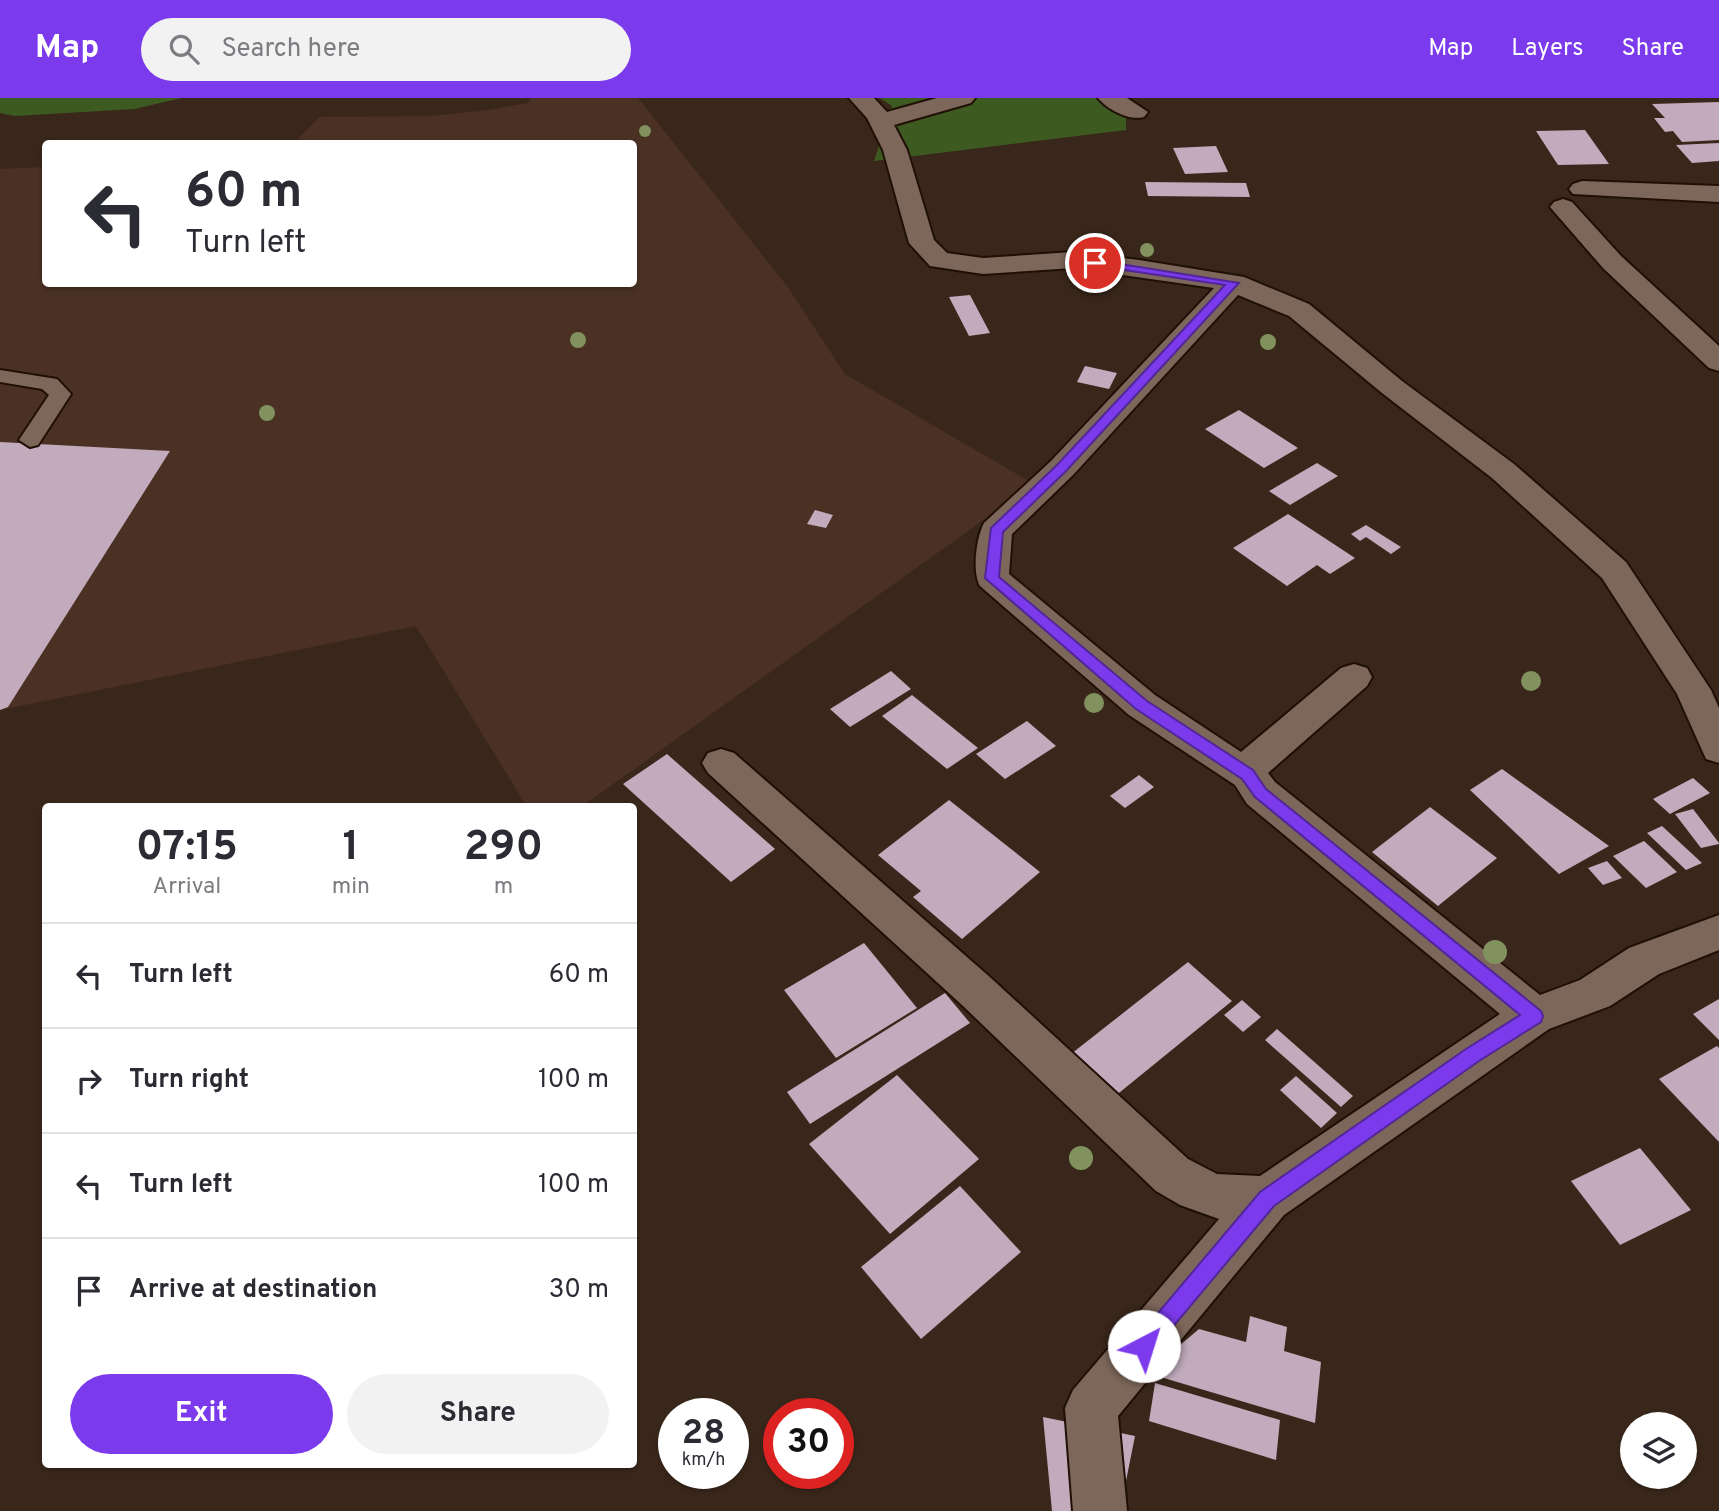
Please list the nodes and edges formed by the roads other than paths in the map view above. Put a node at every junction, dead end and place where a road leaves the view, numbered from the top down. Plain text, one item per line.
1 (861, 98) edge
2 (963, 98) edge
3 (1110, 98) edge
4 (1136, 112) dead end
5 (880, 121) junction
6 (1719, 194) edge
7 (1234, 283) junction
8 (1719, 362) edge
9 (0, 376) edge
10 (30, 440) dead end
11 (1354, 677) dead end
12 (1719, 750) edge
13 (721, 763) dead end
14 (1248, 775) junction
15 (1719, 932) edge
16 (1534, 1016) junction
17 (1267, 1199) junction
18 (1100, 1511) edge

1 - 5 street
2 - 5 street
3 - 4 street
5 - 7 street
6 - 8 street
7 - 12 street
7 - 14 street
9 - 10 lane
11 - 14 street
13 - 17 street
14 - 16 street
15 - 16 street
16 - 17 street
17 - 18 street

